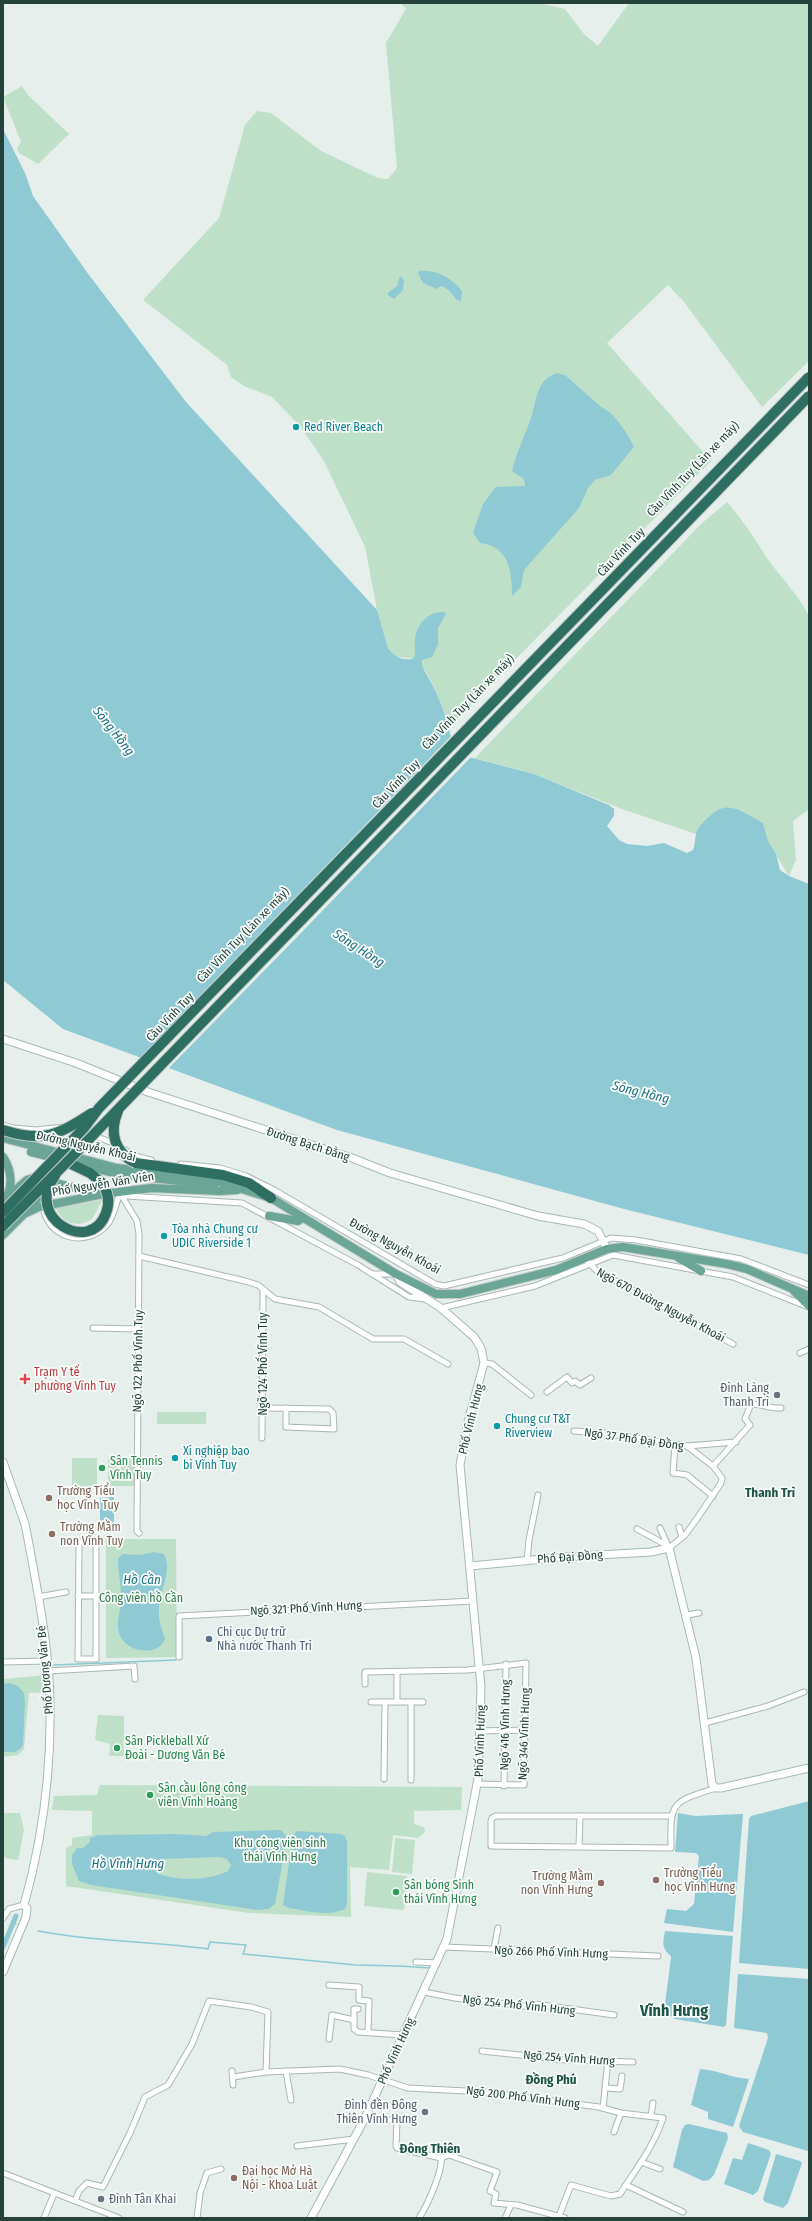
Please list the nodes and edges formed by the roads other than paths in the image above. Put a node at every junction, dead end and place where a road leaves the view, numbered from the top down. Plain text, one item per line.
1 (809, 368) edge
2 (809, 377) edge
3 (809, 396) edge
4 (809, 406) edge
5 (3, 1039) edge
6 (120, 1106) junction
7 (99, 1108) junction
8 (3, 1125) edge
9 (3, 1130) edge
10 (3, 1138) edge
11 (3, 1143) edge
12 (3, 1157) edge
13 (66, 1163) junction
14 (45, 1180) junction
15 (238, 1188) junction
16 (120, 1193) junction
17 (103, 1194) junction
18 (271, 1198) junction
19 (5, 1199) edge
20 (43, 1206) junction
21 (3, 1212) edge
22 (24, 1214) junction
23 (269, 1216) junction
24 (302, 1218) junction
25 (3, 1226) edge
26 (3, 1235) edge
27 (603, 1240) junction
28 (607, 1249) junction
29 (139, 1256) junction
30 (676, 1256) junction
31 (587, 1262) junction
32 (701, 1271) junction
33 (372, 1274) junction
34 (396, 1274) junction
35 (809, 1285) edge
36 (790, 1288) junction
37 (263, 1290) junction
38 (809, 1296) edge
39 (426, 1299) junction
40 (809, 1306) edge
41 (441, 1308) junction
42 (93, 1328) dead end
43 (138, 1329) junction
44 (733, 1344) dead end
45 (809, 1349) edge
46 (800, 1353) dead end
47 (484, 1363) junction
48 (448, 1364) dead end
49 (591, 1378) dead end
50 (547, 1392) dead end
51 (531, 1395) dead end
52 (262, 1408) junction
53 (286, 1408) junction
54 (782, 1408) dead end
55 (574, 1431) dead end
56 (262, 1438) dead end
57 (736, 1442) junction
58 (675, 1444) junction
59 (687, 1446) junction
60 (3, 1462) edge
61 (713, 1466) junction
62 (538, 1495) dead end
63 (714, 1496) junction
64 (679, 1527) dead end
65 (660, 1528) dead end
66 (637, 1529) dead end
67 (139, 1533) dead end
68 (682, 1537) junction
69 (669, 1547) junction
70 (527, 1561) junction
71 (470, 1566) junction
72 (66, 1592) dead end
73 (78, 1596) junction
74 (96, 1596) junction
75 (105, 1596) dead end
76 (38, 1597) junction
77 (473, 1601) junction
78 (699, 1613) dead end
79 (687, 1615) junction
80 (179, 1656) dead end
81 (47, 1660) junction
82 (3, 1662) edge
83 (526, 1663) joint
84 (81, 1664) junction
85 (506, 1664) junction
86 (480, 1669) junction
87 (48, 1671) junction
88 (397, 1672) junction
89 (136, 1679) dead end
90 (365, 1684) dead end
91 (804, 1692) dead end
92 (371, 1702) dead end
93 (385, 1702) junction
94 (397, 1702) junction
95 (412, 1702) junction
96 (423, 1702) dead end
97 (705, 1723) junction
98 (526, 1730) junction
99 (480, 1731) junction
100 (504, 1731) junction
101 (809, 1768) edge
102 (384, 1779) dead end
103 (411, 1780) dead end
104 (478, 1784) junction
105 (504, 1786) junction
106 (716, 1788) junction
107 (580, 1816) junction
108 (670, 1816) junction
109 (579, 1846) junction
110 (24, 1905) junction
111 (3, 1918) edge
112 (498, 1928) dead end
113 (444, 1947) junction
114 (494, 1949) junction
115 (658, 1956) dead end
116 (416, 1962) dead end
117 (437, 1963) junction
118 (3, 1972) edge
119 (329, 1985) dead end
120 (424, 1992) junction
121 (358, 2009) dead end
122 (614, 2015) dead end
123 (354, 2020) junction
124 (368, 2032) junction
125 (403, 2035) junction
126 (329, 2039) dead end
127 (482, 2051) dead end
128 (608, 2060) junction
129 (632, 2062) dead end
130 (286, 2071) junction
131 (266, 2072) junction
132 (622, 2076) dead end
133 (382, 2080) junction
134 (233, 2085) dead end
135 (606, 2088) junction
136 (291, 2100) dead end
137 (653, 2103) dead end
138 (603, 2108) junction
139 (621, 2113) junction
140 (651, 2116) junction
141 (364, 2120) junction
142 (614, 2132) dead end
143 (354, 2139) junction
144 (297, 2146) dead end
145 (441, 2158) junction
146 (641, 2162) junction
147 (221, 2169) dead end
148 (660, 2169) dead end
149 (3, 2173) edge
150 (626, 2185) junction
151 (54, 2194) junction
152 (75, 2201) junction
153 (511, 2205) junction
154 (683, 2212) dead end
155 (559, 2216) junction
156 (44, 2218) edge
157 (119, 2218) edge
158 (197, 2218) edge
159 (311, 2218) edge
160 (419, 2218) edge
161 (505, 2218) edge
162 (565, 2218) edge

1 - 7 highway, Cầu Vĩnh Tuy (Làn xe máy), bridge
2 - 7 highway, Cầu Vĩnh Tuy, bridge
3 - 6 highway, bridge
4 - 6 highway, bridge
5 - 27 street, Đường Bạch Đằng
6 - 13 highway, bridge
6 - 18 highway, bridge
7 - 9 highway, bridge
7 - 21 highway, Cầu Vĩnh Tuy, bridge
8 - 27 street, Đường Nguyễn Khoái
10 - 15 main road, Đường Nguyễn Khoái
11 - 13 main road, Đường Nguyễn Khoái
12 - 19 main road
13 - 13 highway, bridge
13 - 15 main road, Đường Nguyễn Khoái
13 - 25 highway, bridge
14 - 17 main road
14 - 19 main road
14 - 22 main road
15 - 16 main road, Phố Nguyễn Văn Viên
15 - 18 main road, Đường Nguyễn Khoái
16 - 17 main road, Phố Nguyễn Văn Viên
16 - 20 street
16 - 23 street
16 - 29 street, Ngõ 122 Phố Vĩnh Tuy
17 - 20 main road, Phố Nguyễn Văn Viên
18 - 24 main road, Đường Nguyễn Khoái
20 - 22 main road, Phố Nguyễn Văn Viên
22 - 26 main road, Phố Nguyễn Văn Viên
23 - 24 main road
23 - 33 street
24 - 34 main road, Đường Nguyễn Khoái
27 - 28 street, Đường Bạch Đằng
27 - 35 street, Đường Nguyễn Khoái
28 - 30 main road, Đường Nguyễn Khoái
28 - 31 main road, Đường Nguyễn Khoái
29 - 37 street, Ngõ 124 Phố Vĩnh Tuy
29 - 43 street, Ngõ 122 Phố Vĩnh Tuy
30 - 32 main road
30 - 36 main road, Đường Nguyễn Khoái
31 - 32 street, Đường Nguyễn Khoái
31 - 34 main road, Đường Nguyễn Khoái
31 - 41 street, Đường Nguyễn Khoái
31 - 44 street, Ngõ 670 Đường Nguyễn Khoái
32 - 40 street, Đường Nguyễn Khoái
33 - 34 street
33 - 39 street
34 - 39 street
36 - 38 main road, Đường Nguyễn Khoái
36 - 40 main road
37 - 48 street, Ngõ 124 Phố Vĩnh Tuy
37 - 52 street, Ngõ 124 Phố Vĩnh Tuy
39 - 41 street
41 - 47 street
42 - 43 street
43 - 67 street, Ngõ 122 Phố Vĩnh Tuy
45 - 46 street
47 - 51 street
47 - 71 street, Phố Vĩnh Hưng
49 - 50 street
52 - 53 street
52 - 56 street, Ngõ 124 Phố Vĩnh Tuy
53 - 53 street
54 - 57 street
55 - 58 street, Ngõ 37 Phố Đại Đồng
57 - 59 street
57 - 61 street
58 - 59 street, Ngõ 37 Phố Đại Đồng
58 - 63 street
59 - 61 street, Ngõ 37 Phố Đại Đồng
60 - 76 street, Phố Dương Văn Bé
61 - 63 street, Ngõ 37 Phố Đại Đồng
62 - 70 street
63 - 68 street, Ngõ 37 Phố Đại Đồng
64 - 68 street
65 - 69 street
66 - 69 street
68 - 69 street, Ngõ 37 Phố Đại Đồng
69 - 70 street, Phố Đại Đồng
69 - 79 street
70 - 71 street, Phố Đại Đồng
71 - 77 street, Phố Vĩnh Hưng
72 - 76 street
73 - 74 street
73 - 74 street
73 - 84 street
74 - 75 street
74 - 84 street
76 - 81 street, Phố Dương Văn Bé
77 - 80 street, Ngõ 321 Phố Vĩnh Hưng
77 - 86 street, Phố Vĩnh Hưng
78 - 79 street
79 - 97 street
81 - 82 street
81 - 87 street, Phố Dương Văn Bé
83 - 85 street, Ngõ 416 Vĩnh Hưng
83 - 98 street, Ngõ 346 Vĩnh Hưng
84 - 87 street
84 - 89 street
85 - 86 street, Ngõ 416 Vĩnh Hưng
85 - 100 street, Ngõ 416 Vĩnh Hưng
86 - 88 street, Ngõ 416 Vĩnh Hưng
86 - 99 street, Phố Vĩnh Hưng
87 - 110 street, Phố Dương Văn Bé
88 - 90 street, Ngõ 416 Vĩnh Hưng
88 - 94 street
91 - 97 street
92 - 93 street
93 - 94 street
93 - 102 street
94 - 95 street
95 - 96 street
95 - 103 street
97 - 106 street
98 - 100 street
98 - 105 street, Ngõ 346 Vĩnh Hưng
99 - 100 street
99 - 104 street, Phố Vĩnh Hưng
100 - 105 street, Ngõ 416 Vĩnh Hưng
101 - 106 street
104 - 105 street, Ngõ 346 Vĩnh Hưng
104 - 113 street, Phố Vĩnh Hưng
106 - 108 street
107 - 108 street
107 - 109 street
107 - 109 street
108 - 109 street
110 - 111 street
110 - 118 street, Phố Dương Văn Bé
112 - 114 street
113 - 114 street, Ngõ 266 Phố Vĩnh Hưng
113 - 117 street, Phố Vĩnh Hưng
114 - 115 street, Ngõ 266 Phố Vĩnh Hưng
116 - 117 street
117 - 120 street, Phố Vĩnh Hưng
119 - 124 street
120 - 122 street, Ngõ 254 Phố Vĩnh Hưng
120 - 125 street, Phố Vĩnh Hưng
121 - 123 street
123 - 124 street
123 - 126 street
124 - 125 street
125 - 133 street, Phố Vĩnh Hưng
127 - 128 street, Ngõ 254 Vĩnh Hưng
128 - 129 street, Ngõ 254 Vĩnh Hưng
128 - 135 street
130 - 131 street, Ngõ 200 Phố Vĩnh Hưng
130 - 133 street, Ngõ 200 Phố Vĩnh Hưng
130 - 136 street
131 - 134 street, Ngõ 200 Phố Vĩnh Hưng
131 - 152 street
132 - 135 street
133 - 138 street, Ngõ 200 Phố Vĩnh Hưng
133 - 141 street, Phố Vĩnh Hưng
135 - 138 street
137 - 140 street
138 - 139 street, Ngõ 200 Phố Vĩnh Hưng
139 - 140 street, Ngõ 200 Phố Vĩnh Hưng
139 - 142 street
140 - 146 street, Ngõ 200 Phố Vĩnh Hưng
141 - 143 street, Phố Vĩnh Hưng
141 - 145 street
143 - 144 street
143 - 159 street, Phố Vĩnh Hưng
145 - 153 street
145 - 160 street
146 - 148 street
146 - 150 street
147 - 158 street
149 - 151 street
150 - 154 street
150 - 155 street
151 - 152 street
151 - 156 street
152 - 157 street
153 - 155 street
153 - 161 street
155 - 162 street

